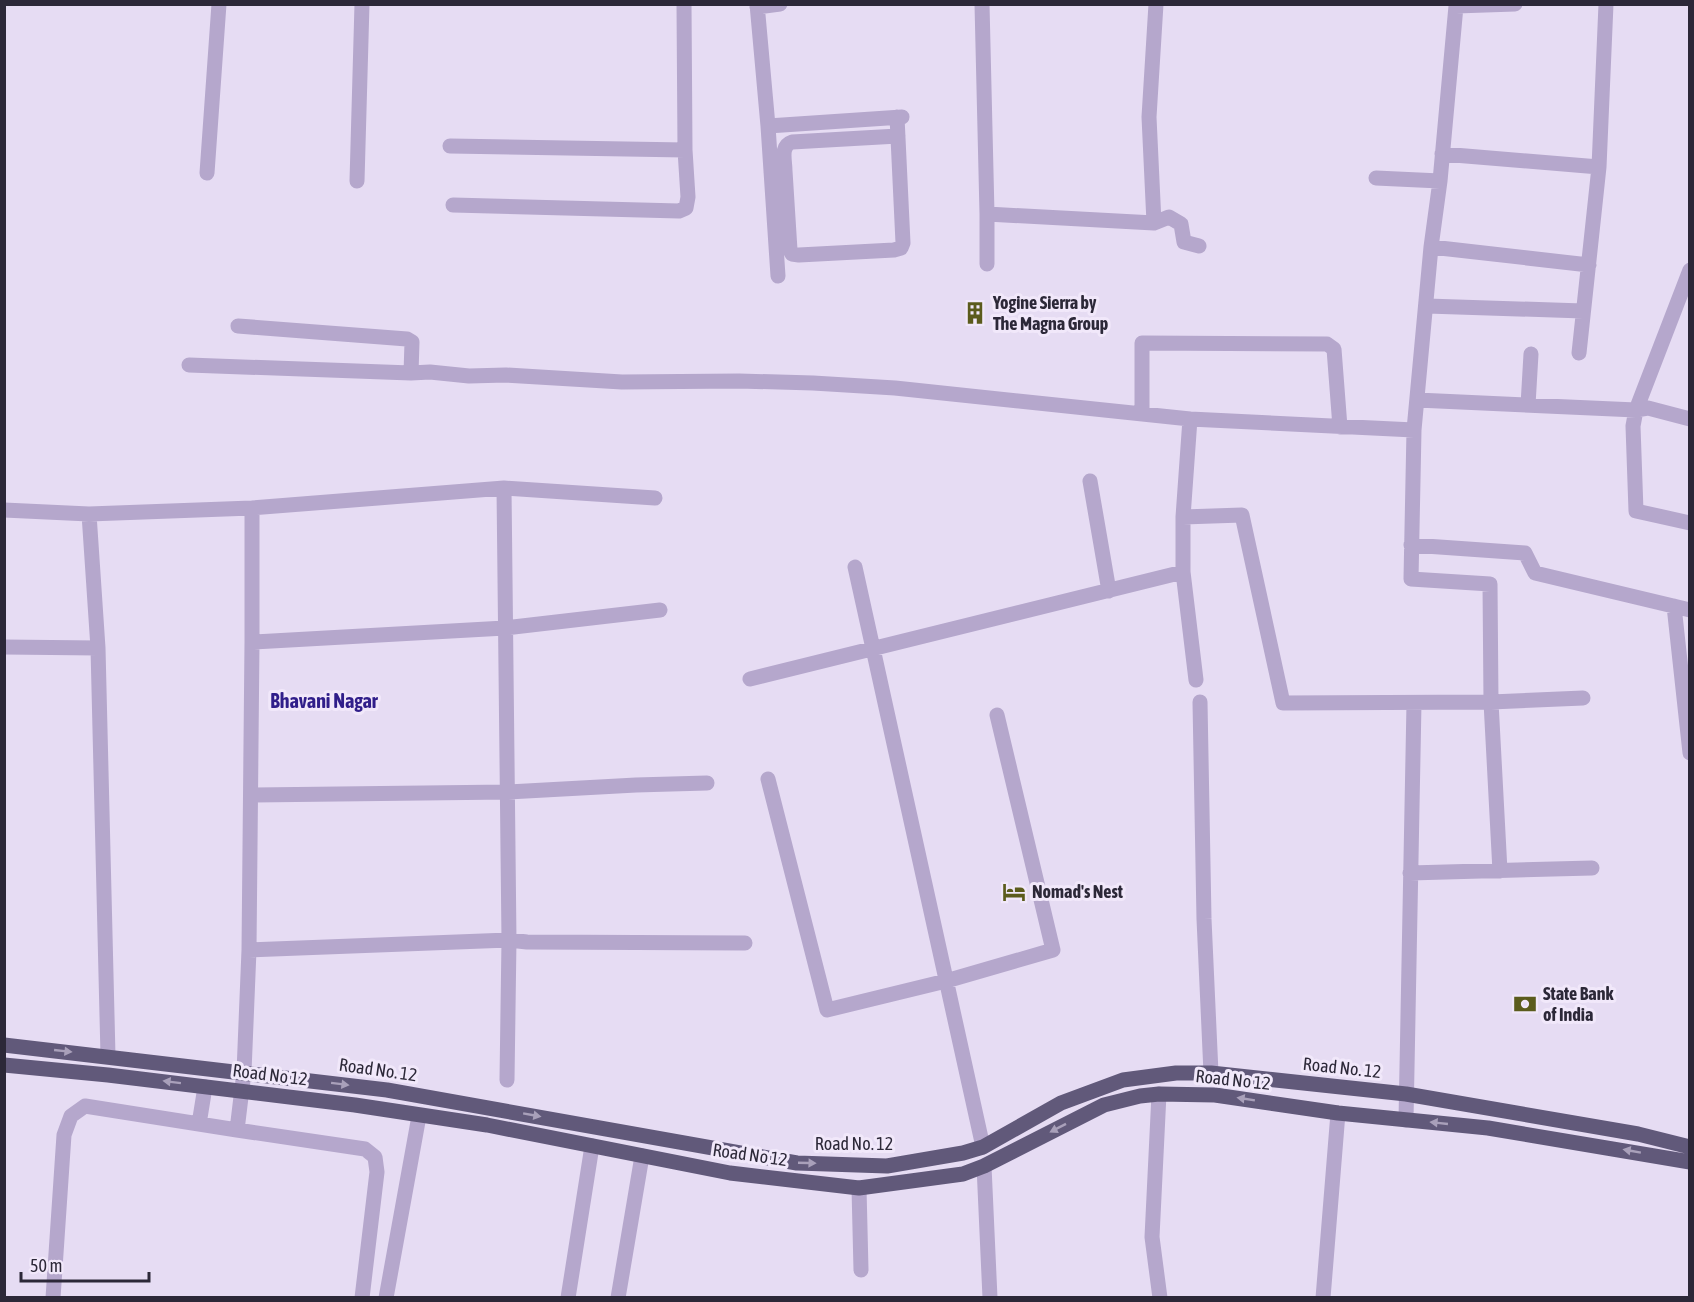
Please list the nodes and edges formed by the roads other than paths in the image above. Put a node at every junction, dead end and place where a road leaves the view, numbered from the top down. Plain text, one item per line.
1 (219, 4) edge
2 (362, 4) edge
3 (684, 4) edge
4 (780, 4) edge
5 (982, 4) edge
6 (1156, 4) edge
7 (1515, 4) edge
8 (1606, 4) edge
9 (757, 6) edge
10 (768, 126) junction
11 (898, 136) junction
12 (450, 146) dead end
13 (685, 150) junction
14 (1442, 154) junction
15 (1599, 167) junction
16 (778, 171) junction
17 (207, 173) dead end
18 (1376, 178) dead end
19 (357, 181) dead end
20 (1440, 181) junction
21 (453, 205) dead end
22 (987, 214) junction
23 (1154, 223) junction
24 (1199, 246) dead end
25 (1431, 248) junction
26 (987, 264) dead end
27 (1589, 265) junction
28 (1689, 270) edge
29 (778, 276) dead end
30 (1427, 306) junction
31 (1583, 311) junction
32 (238, 326) dead end
33 (1579, 353) dead end
34 (1532, 354) dead end
35 (189, 365) dead end
36 (411, 373) junction
37 (1417, 400) junction
38 (1528, 405) junction
39 (1636, 410) junction
40 (1142, 414) junction
41 (1190, 419) junction
42 (1689, 419) edge
43 (1340, 427) junction
44 (1414, 430) junction
45 (1090, 481) dead end
46 (504, 488) junction
47 (655, 498) dead end
48 (252, 508) junction
49 (4, 510) edge
50 (89, 514) junction
51 (1183, 518) junction
52 (1689, 523) edge
53 (1411, 544) junction
54 (855, 567) dead end
55 (1182, 572) junction
56 (1108, 591) junction
57 (1674, 606) junction
58 (660, 610) dead end
59 (1689, 610) edge
60 (505, 628) junction
61 (252, 642) junction
62 (4, 648) edge
63 (98, 648) junction
64 (873, 649) junction
65 (750, 679) dead end
66 (1196, 680) dead end
67 (1583, 698) dead end
68 (1200, 702) dead end
69 (1491, 702) junction
70 (1414, 703) junction
71 (997, 715) dead end
72 (1689, 753) edge
73 (768, 779) dead end
74 (707, 783) dead end
75 (508, 792) junction
76 (251, 795) junction
77 (1592, 868) dead end
78 (1500, 871) junction
79 (1410, 873) junction
80 (509, 940) junction
81 (745, 943) dead end
82 (249, 950) junction
83 (946, 981) junction
84 (4, 1045) edge
85 (108, 1056) junction
86 (4, 1065) edge
87 (244, 1072) junction
88 (1211, 1073) junction
89 (507, 1080) dead end
90 (205, 1086) junction
91 (242, 1091) junction
92 (1159, 1094) junction
93 (1406, 1094) junction
94 (1338, 1113) junction
95 (419, 1116) junction
96 (1406, 1120) junction
97 (199, 1124) junction
98 (237, 1130) junction
99 (592, 1146) junction
100 (983, 1147) junction
101 (1689, 1147) edge
102 (642, 1156) junction
103 (1689, 1162) edge
104 (984, 1166) junction
105 (859, 1188) junction
106 (861, 1269) dead end
107 (53, 1298) edge
108 (362, 1298) edge
109 (386, 1298) edge
110 (568, 1298) edge
111 (618, 1298) edge
112 (990, 1298) edge
113 (1160, 1298) edge
114 (1323, 1298) edge

1 - 17 street
2 - 19 street
3 - 13 street
4 - 9 street
5 - 22 street
6 - 23 street
7 - 14 street
8 - 15 street
9 - 10 street
10 - 11 street
10 - 16 street
11 - 16 street
11 - 16 street
12 - 13 street
13 - 21 street
14 - 15 street
14 - 20 street
15 - 27 street
16 - 29 street
18 - 20 street
20 - 25 street
22 - 23 street
22 - 26 street
23 - 24 street
25 - 27 street
25 - 30 street
27 - 31 street
28 - 39 street
30 - 31 street
30 - 37 street
31 - 33 street
32 - 36 street
34 - 38 street
35 - 36 street
36 - 40 street
37 - 38 street
37 - 44 street
38 - 39 street
39 - 42 street
39 - 52 street
40 - 41 street
40 - 43 street
41 - 43 street
41 - 51 street
43 - 44 street
44 - 53 street
45 - 56 street
46 - 47 street
46 - 48 street
46 - 60 street
48 - 50 street
48 - 61 street
49 - 50 street
50 - 63 street
51 - 55 street
51 - 70 street
53 - 57 street
53 - 69 street
54 - 64 street
55 - 56 street
55 - 66 street
56 - 64 street
57 - 59 street
57 - 72 street
58 - 60 street
60 - 61 street
60 - 75 street
61 - 76 street
62 - 63 street
63 - 85 street
64 - 65 street
64 - 83 street
67 - 69 street
68 - 88 street
69 - 70 street
69 - 78 street
70 - 79 street
71 - 83 street
73 - 83 street
74 - 75 street
75 - 76 street
75 - 80 street
76 - 82 street
77 - 78 street
78 - 79 street
79 - 93 street
80 - 81 street
80 - 82 street
80 - 89 street
82 - 87 street
83 - 100 street
84 -> 85 main road, Road No. 12
85 - 87 main road, Road No. 12
90 -> 86 main road, Road No 12
87 - 91 street
87 -> 100 main road, Road No. 12
88 - 93 main road, Road No. 12
88 - 100 main road, Road No. 12
90 - 91 main road, Road No 12
90 - 97 street
91 - 95 main road, Road No 12
91 - 98 street
94 -> 92 main road, Road No 12
92 -> 104 main road, Road No 12
92 - 113 street
93 - 96 street
93 - 101 main road, Road No. 12
94 - 96 main road, Road No 12
94 - 114 street
95 - 99 main road, Road No 12
95 - 109 street
103 -> 96 main road, Road No 12
97 - 98 street
97 - 107 street
98 - 108 street
99 - 102 main road, Road No 12
99 - 110 street
102 - 105 main road, Road No 12
102 - 111 street
104 - 105 main road, Road No 12
104 - 112 street
105 - 106 street

